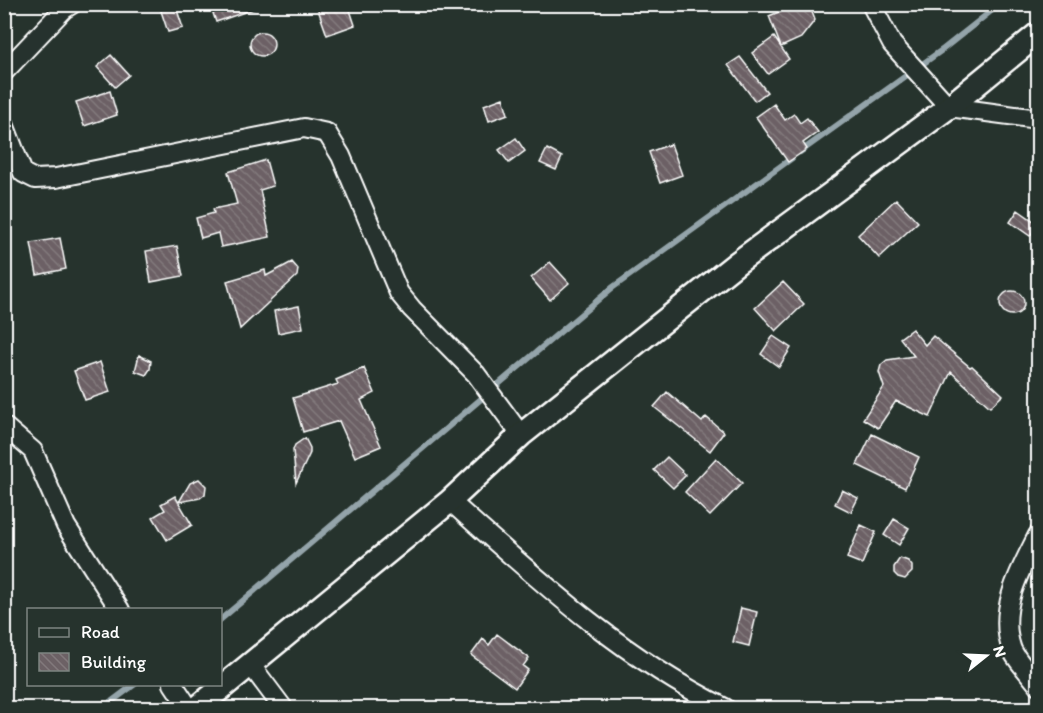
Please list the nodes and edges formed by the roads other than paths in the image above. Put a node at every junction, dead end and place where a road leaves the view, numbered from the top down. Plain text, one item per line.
1 (72, 4) edge
2 (871, 4) edge
3 (1038, 34) edge
4 (4, 72) edge
5 (949, 107) junction
6 (1038, 119) edge
7 (4, 124) edge
8 (4, 426) edge
9 (521, 435) junction
10 (450, 501) junction
11 (1038, 535) edge
12 (119, 608) edge
13 (250, 664) junction
14 (1038, 685) edge
15 (174, 686) edge
16 (189, 708) edge
17 (197, 708) edge
18 (282, 708) edge
19 (725, 708) edge

1 - 4 street
2 - 5 street
3 - 5 street
5 - 6 street
5 - 9 street
7 - 9 street
8 - 12 street
9 - 10 street
10 - 13 street
10 - 19 street
11 - 14 street
13 - 17 street
13 - 18 street
15 - 16 street

